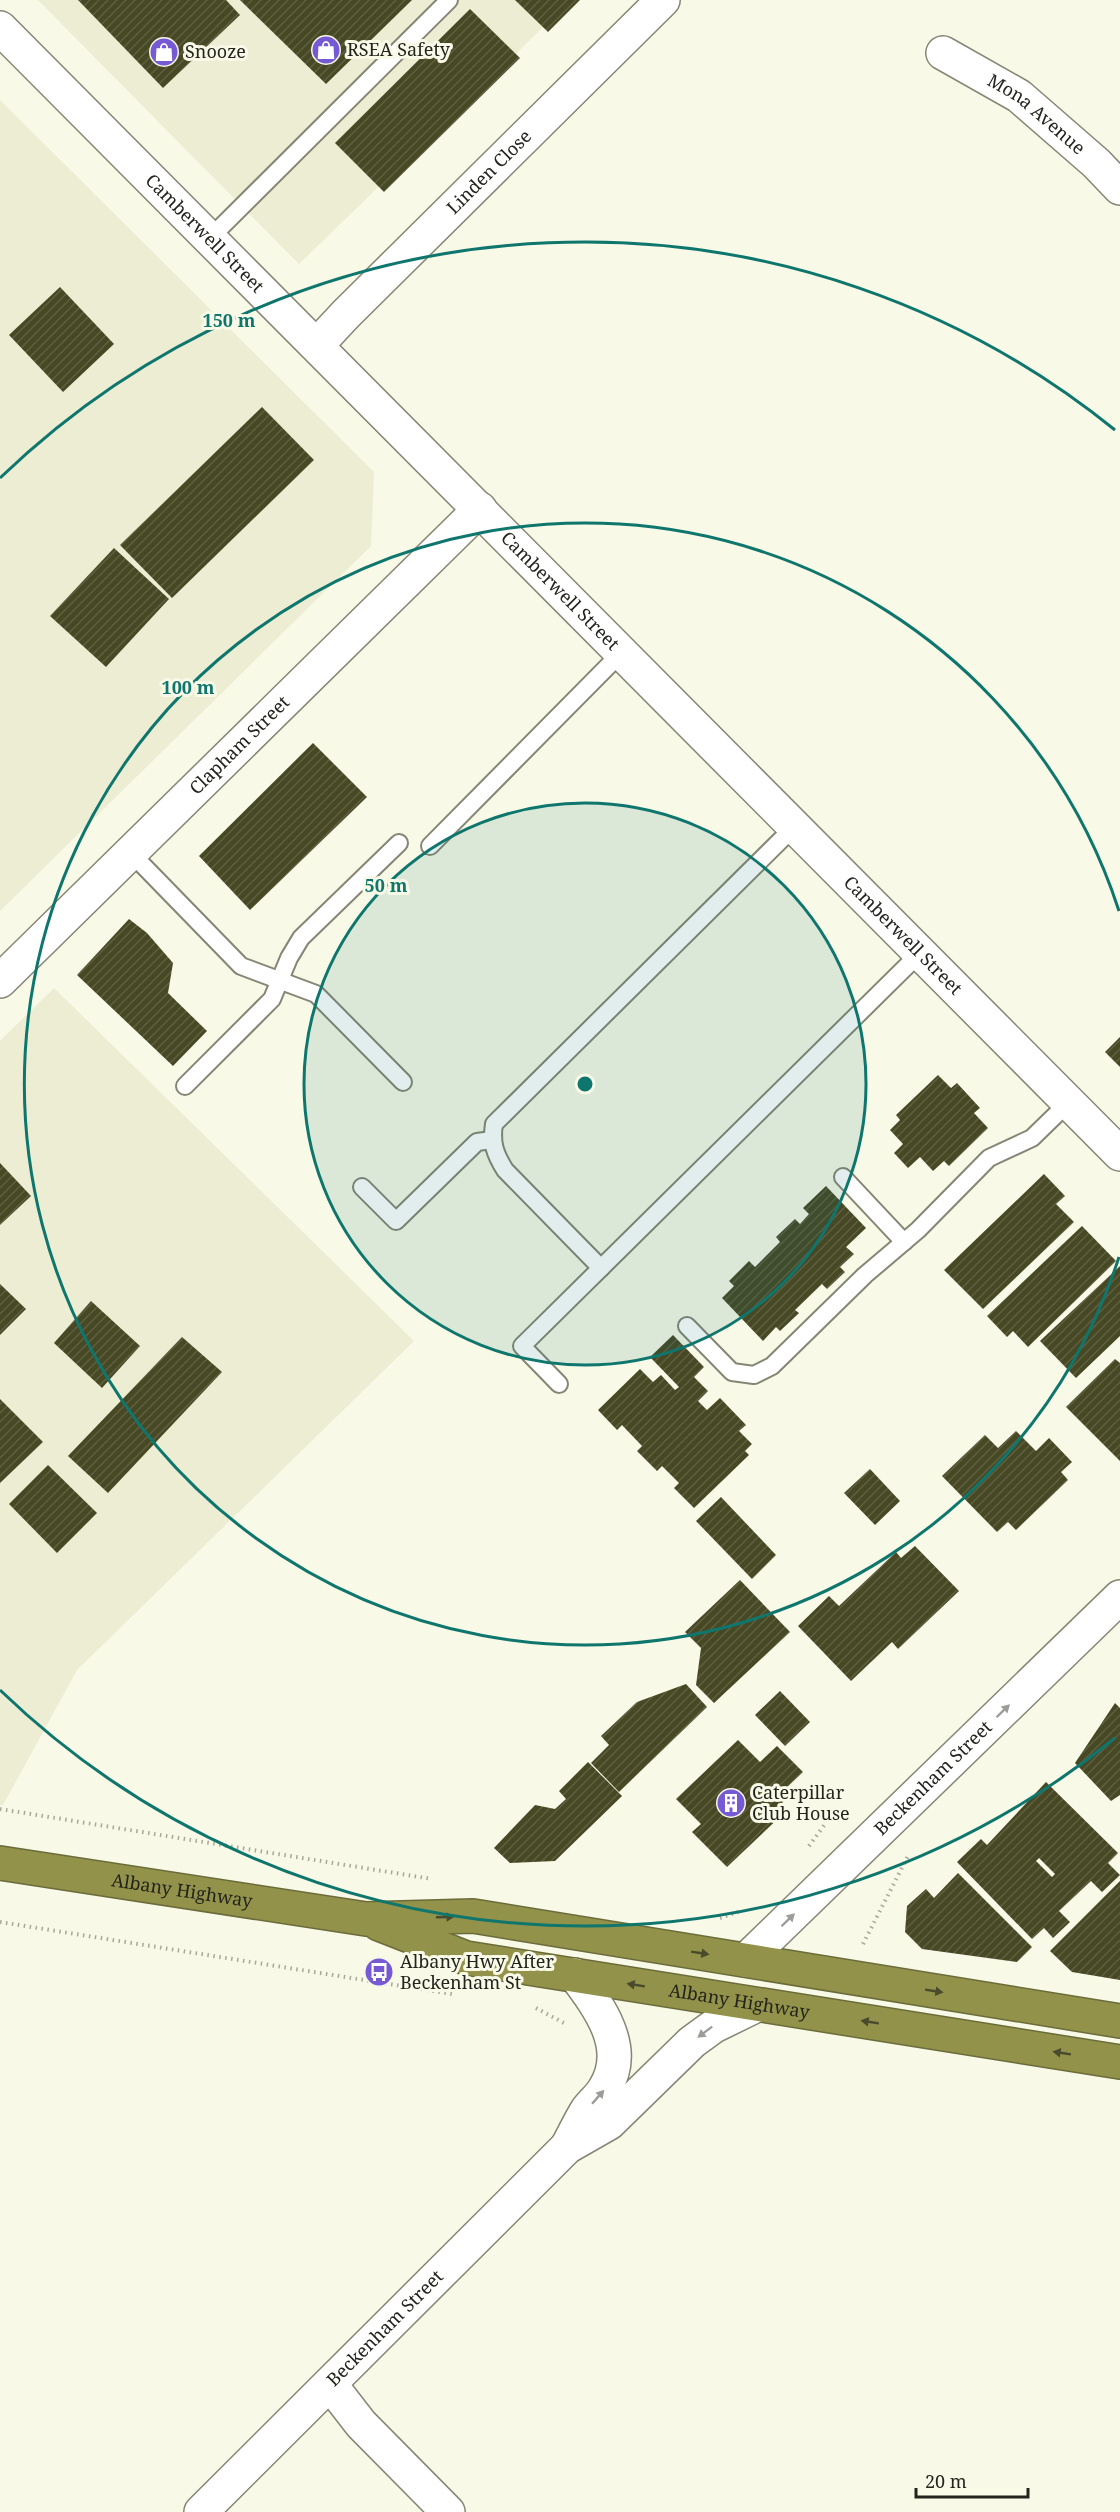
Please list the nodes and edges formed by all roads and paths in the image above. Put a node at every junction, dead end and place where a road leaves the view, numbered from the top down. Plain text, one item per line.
1 (449, 0) edge
2 (663, 0) edge
3 (0, 28) edge
4 (943, 53) dead end
5 (1120, 188) edge
6 (210, 238) junction
7 (317, 345) junction
8 (480, 509) junction
9 (622, 652) junction
10 (795, 826) junction
11 (399, 843) dead end
12 (430, 846) dead end
13 (131, 853) junction
14 (921, 952) junction
15 (0, 981) edge
16 (279, 981) junction
17 (403, 1082) dead end
18 (185, 1086) dead end
19 (1069, 1102) junction
20 (492, 1140) junction
21 (1120, 1154) edge
22 (843, 1178) dead end
23 (362, 1187) dead end
24 (904, 1242) junction
25 (601, 1268) junction
26 (687, 1326) dead end
27 (559, 1384) dead end
28 (1120, 1597) edge
29 (0, 1809) edge
30 (846, 1812) dead end
31 (913, 1847) dead end
32 (802, 1855) dead end
33 (0, 1863) edge
34 (434, 1879) dead end
35 (746, 1907) dead end
36 (366, 1919) junction
37 (713, 1920) dead end
38 (0, 1922) edge
39 (860, 1950) dead end
40 (746, 1960) junction
41 (575, 1975) junction
42 (453, 1994) dead end
43 (757, 2005) junction
44 (534, 2007) dead end
45 (1120, 2021) edge
46 (573, 2027) dead end
47 (1120, 2062) edge
48 (567, 2146) junction
49 (330, 2384) junction
50 (201, 2512) edge
51 (448, 2512) edge

1 - 6 lane
2 - 7 street, Linden Close
3 - 6 street, Camberwell Street
4 - 5 street, Mona Avenue
6 - 7 street, Camberwell Street
7 - 8 street, Camberwell Street
8 - 9 street, Camberwell Street
8 - 13 street, Clapham Street
9 - 10 street, Camberwell Street
9 - 12 lane
10 - 14 street, Camberwell Street
10 - 20 lane
11 - 16 lane
13 - 15 street, Clapham Street
13 - 16 lane
14 - 19 street, Camberwell Street
14 - 25 lane
16 - 17 lane
16 - 18 lane
19 - 21 street, Camberwell Street
19 - 24 lane
20 - 23 lane
20 - 25 lane
22 - 24 lane
24 - 26 lane
25 - 27 lane
40 -> 28 street, Beckenham Street
29 - 34 path
30 - 32 path
31 - 39 path
33 - 36 highway, Albany Highway
35 - 37 path
36 -> 40 highway, Albany Highway
36 - 41 highway, Albany Highway
38 - 42 path
40 -> 45 highway, Albany Highway
43 -> 41 highway, Albany Highway
48 -> 41 street, Beckenham Street
47 -> 43 highway, Albany Highway
43 -> 48 street, Beckenham Street
44 - 46 path
48 - 49 street, Beckenham Street
49 - 50 street, Beckenham Street
49 - 51 street

